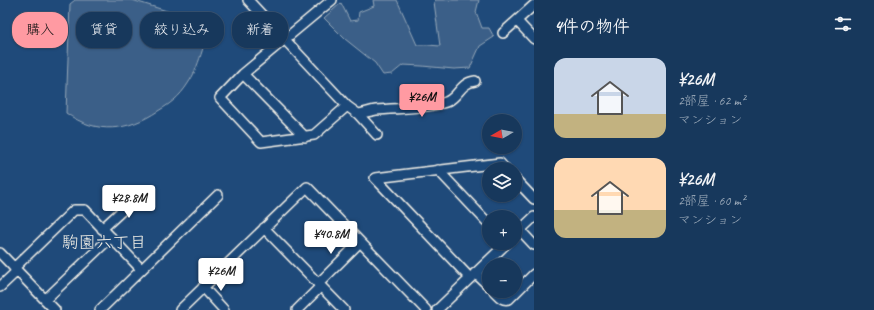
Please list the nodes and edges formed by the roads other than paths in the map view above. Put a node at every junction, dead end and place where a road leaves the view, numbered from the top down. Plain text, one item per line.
1 (248, 0) edge
2 (332, 0) edge
3 (534, 5) edge
4 (259, 12) edge
5 (517, 21) junction
6 (503, 33) dead end
7 (288, 36) edge
8 (534, 39) edge
9 (288, 43) edge
10 (273, 48) edge
11 (243, 74) junction
12 (475, 81) dead end
13 (347, 106) junction
14 (358, 114) junction
15 (377, 135) dead end
16 (305, 137) junction
17 (482, 165) edge
18 (438, 170) junction
19 (522, 186) edge
20 (142, 193) dead end
21 (218, 195) dead end
22 (534, 199) edge
23 (482, 217) edge
24 (534, 217) edge
25 (264, 228) junction
26 (522, 228) edge
27 (102, 229) junction
28 (111, 237) junction
29 (522, 237) edge
30 (360, 242) junction
31 (534, 245) edge
32 (500, 250) edge
33 (0, 253) edge
34 (16, 269) junction
35 (141, 269) junction
36 (534, 274) edge
37 (473, 276) junction
38 (482, 282) edge
39 (319, 285) junction
40 (522, 286) edge
41 (0, 287) edge
42 (203, 287) junction
43 (501, 298) edge
44 (510, 298) edge
45 (45, 300) junction
46 (52, 309) edge
47 (100, 310) edge
48 (180, 310) edge
49 (224, 310) edge
50 (297, 310) edge
51 (344, 310) edge
52 (426, 310) edge
53 (437, 310) edge

1 - 4 street
2 - 7 street
3 - 5 street
5 - 6 street
5 - 8 street
9 - 13 street
10 - 11 street
11 - 16 street
11 - 16 street
12 - 14 street
13 - 14 street
13 - 16 street
14 - 15 street
17 - 18 street
18 - 23 street
18 - 37 street
19 - 22 street
20 - 27 street
21 - 35 street
24 - 26 street
25 - 30 street
25 - 39 street
25 - 42 street
27 - 28 street
27 - 34 street
28 - 35 street
28 - 45 street
29 - 31 street
30 - 39 street
30 - 52 street
32 - 37 street
33 - 34 street
34 - 41 street
34 - 45 street
35 - 47 street
36 - 40 street
37 - 38 street
37 - 53 street
39 - 50 street
39 - 51 street
42 - 48 street
42 - 49 street
43 - 44 street
45 - 46 street

